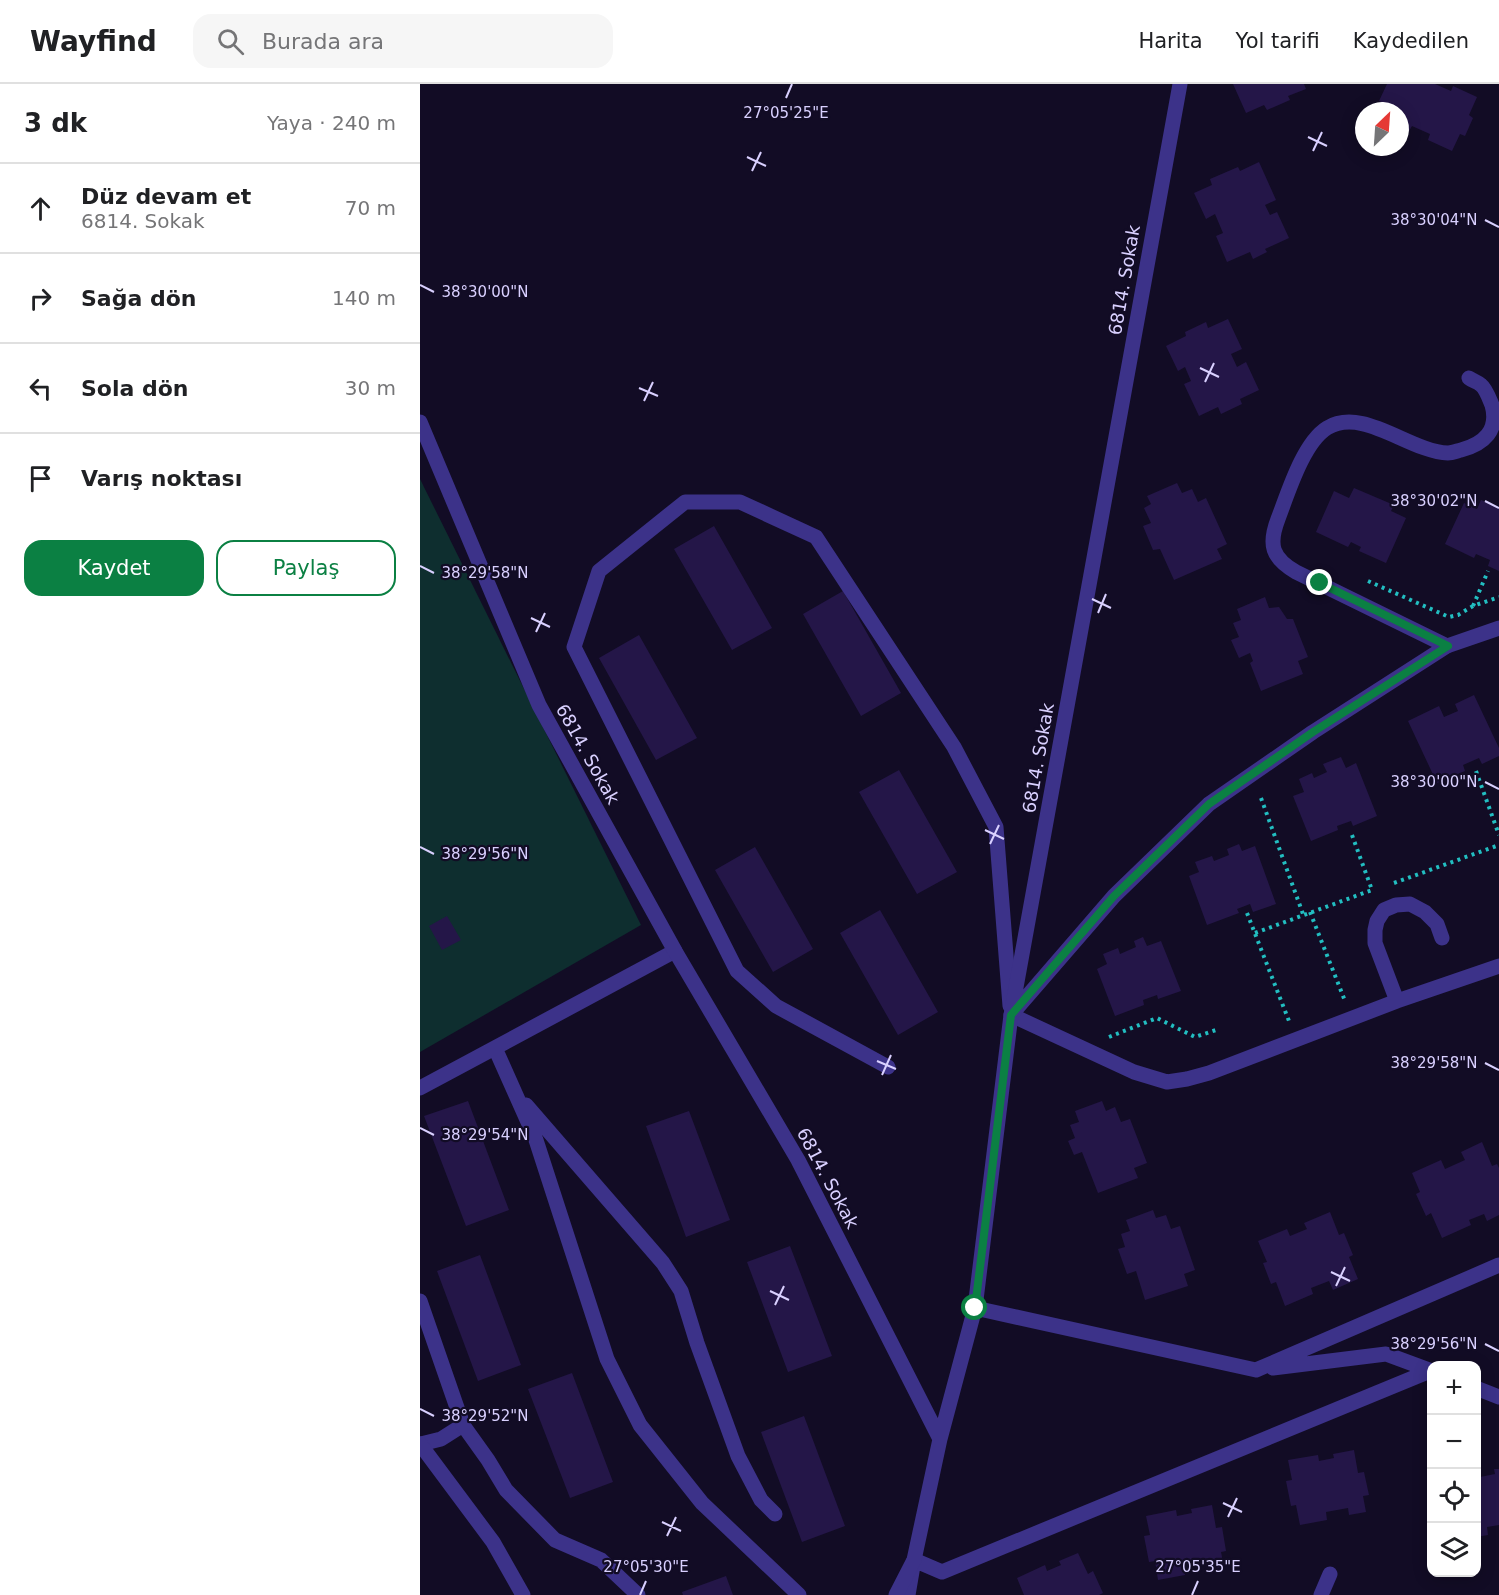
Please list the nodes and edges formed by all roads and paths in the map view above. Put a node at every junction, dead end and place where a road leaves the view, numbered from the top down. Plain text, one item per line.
1 (1179, 84) edge
2 (1469, 378) dead end
3 (420, 422) edge
4 (1488, 571) dead end
5 (1366, 579) dead end
6 (1499, 597) edge
7 (1473, 606) junction
8 (1499, 628) edge
9 (1448, 646) junction
10 (1476, 771) dead end
11 (1261, 798) dead end
12 (1352, 835) dead end
13 (1499, 835) edge
14 (1372, 890) dead end
15 (1310, 912) dead end
16 (1247, 913) dead end
17 (1303, 914) dead end
18 (1442, 938) dead end
19 (675, 951) junction
20 (1499, 966) edge
21 (1397, 1001) junction
22 (1011, 1015) junction
23 (1352, 1018) junction
24 (1219, 1029) dead end
25 (1296, 1040) junction
26 (495, 1048) junction
27 (1093, 1052) junction
28 (888, 1067) dead end
29 (420, 1088) edge
30 (514, 1091) junction
31 (1499, 1265) edge
32 (420, 1301) edge
33 (975, 1308) junction
34 (1427, 1369) edge
35 (1256, 1370) junction
36 (1427, 1373) edge
37 (1481, 1390) edge
38 (1499, 1397) edge
39 (463, 1425) junction
40 (940, 1439) junction
41 (420, 1444) edge
42 (776, 1514) dead end
43 (914, 1560) junction
44 (1330, 1574) dead end
45 (523, 1595) edge
46 (638, 1595) edge
47 (799, 1595) edge
48 (896, 1595) edge
49 (908, 1595) edge
50 (1321, 1595) edge

1 - 22 street, 6814. Sokak
2 - 9 street
3 - 19 street, 6814. Sokak
4 - 7 path
5 - 7 path
6 - 7 path
8 - 9 street
9 - 22 street
10 - 13 path
11 - 17 path
12 - 14 path
15 - 23 path
16 - 25 path
18 - 21 street
19 - 26 street
19 - 40 street, 6814. Sokak
20 - 21 street
21 - 23 street
22 - 27 street
22 - 28 street
22 - 33 street, 6814. Sokak
23 - 25 street
24 - 27 path
25 - 27 street
26 - 29 street
26 - 30 street
30 - 42 street
30 - 47 street
31 - 35 street
32 - 39 street
33 - 35 street
33 - 40 street, 6814. Sokak
34 - 35 street
36 - 43 street
37 - 38 street
39 - 41 street
39 - 46 street
40 - 43 street, 6814. Sokak
41 - 45 street
43 - 48 street, 6814. Sokak
43 - 49 street
44 - 50 street

